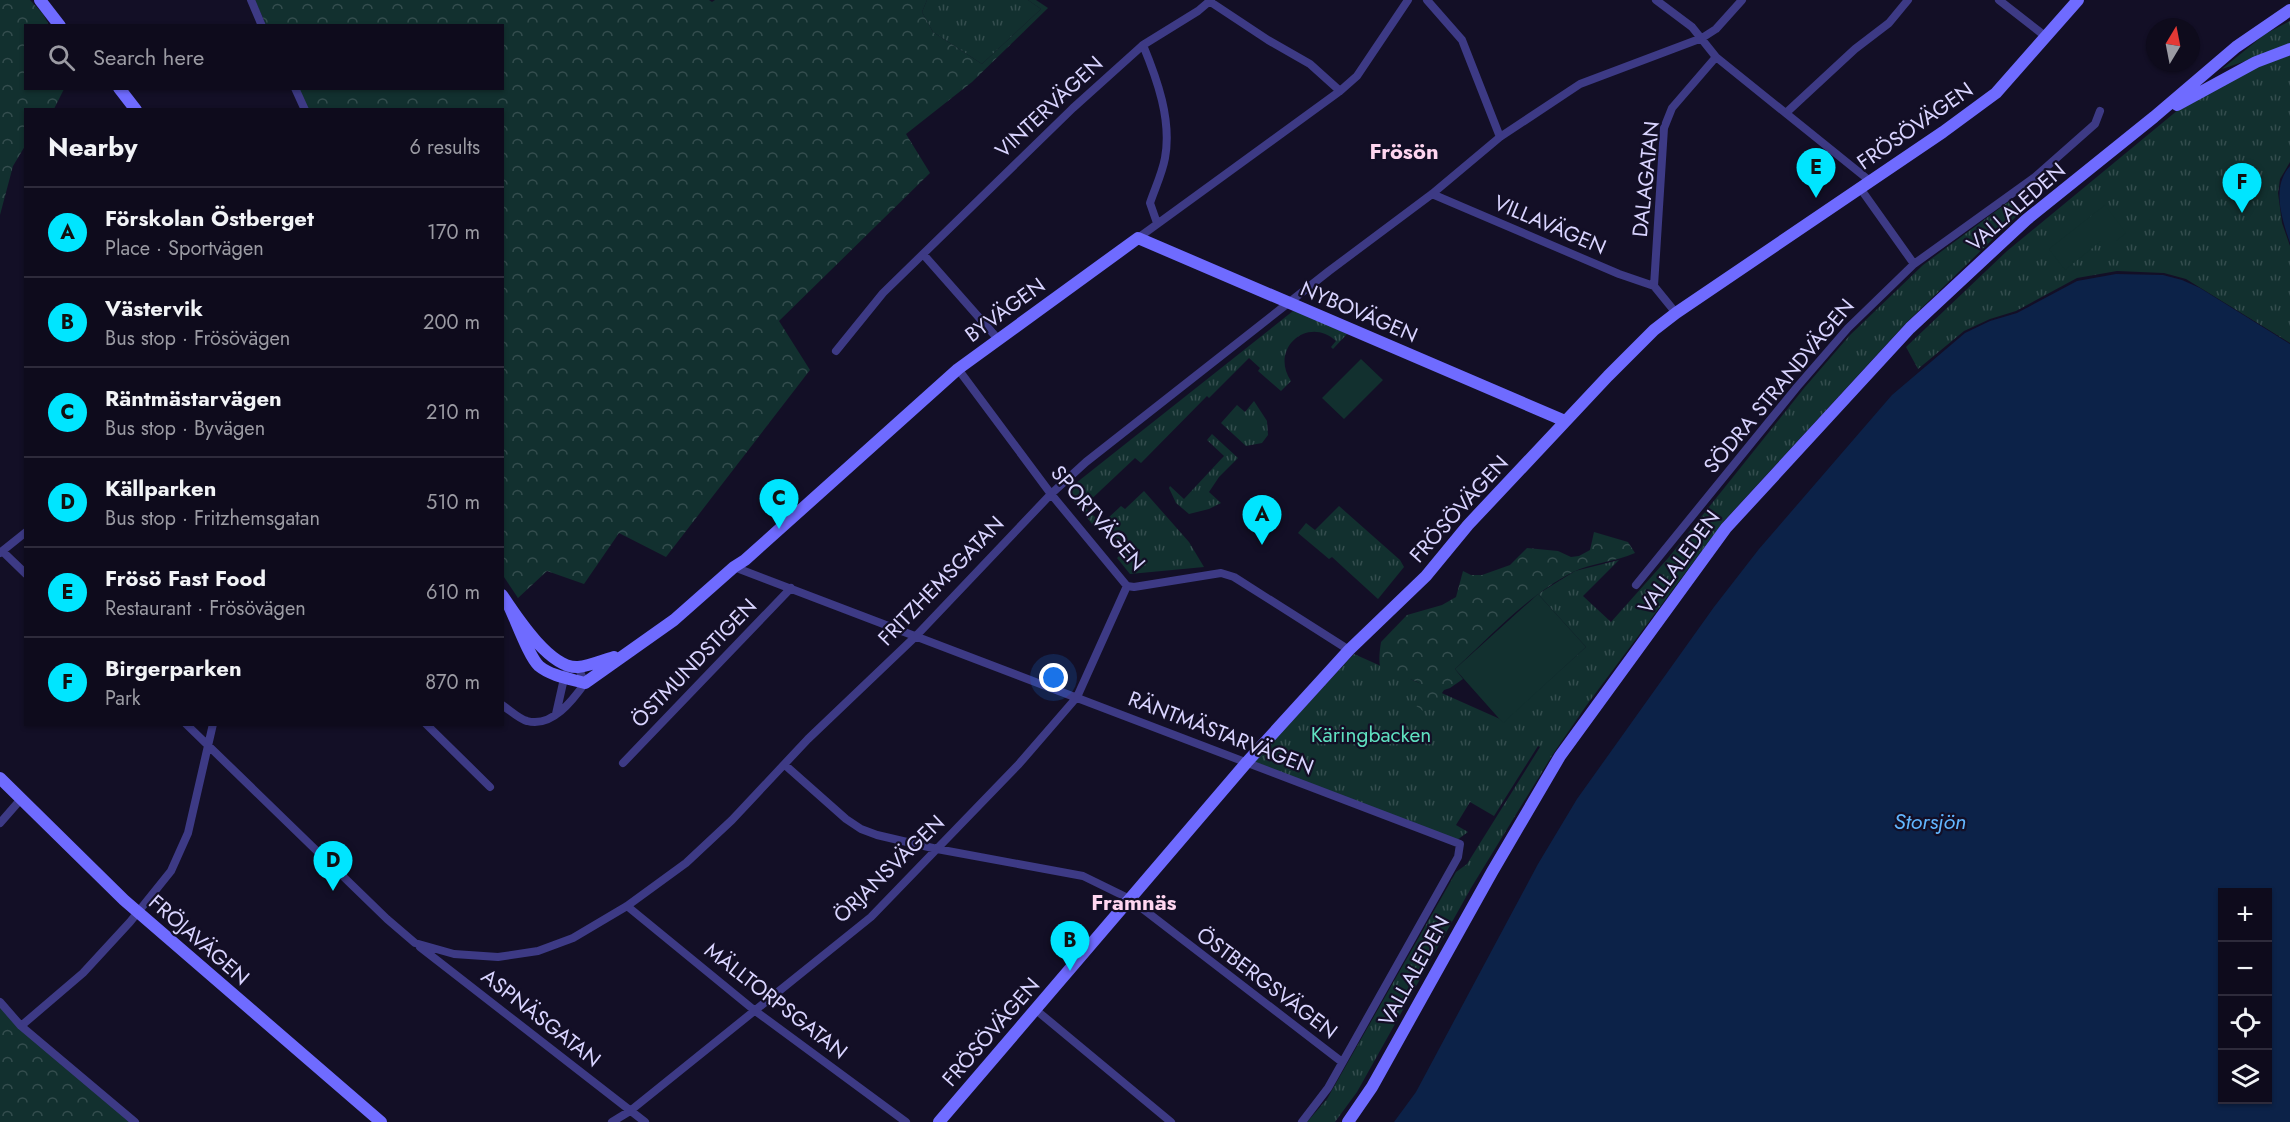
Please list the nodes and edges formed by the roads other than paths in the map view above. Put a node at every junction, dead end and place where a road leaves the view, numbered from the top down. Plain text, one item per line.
1 (40, 0) edge
2 (251, 0) edge
3 (1408, 0) edge
4 (1426, 0) edge
5 (1742, 0) edge
6 (1908, 0) edge
7 (1999, 0) edge
8 (2078, 0) edge
9 (1210, 1) edge
10 (1659, 1) edge
11 (2290, 10) edge
12 (58, 24) edge
13 (261, 24) edge
14 (2045, 36) junction
15 (1702, 38) junction
16 (1143, 45) junction
17 (2290, 49) edge
18 (1716, 57) junction
19 (121, 90) edge
20 (295, 90) edge
21 (1340, 91) junction
22 (134, 108) edge
23 (304, 108) edge
24 (2100, 111) dead end
25 (1787, 112) junction
26 (2154, 117) junction
27 (1500, 137) junction
28 (1865, 184) junction
29 (1432, 194) junction
30 (1157, 223) junction
31 (1138, 238) junction
32 (923, 254) junction
33 (1914, 264) junction
34 (1654, 286) junction
35 (1288, 303) junction
36 (1676, 313) junction
37 (999, 339) junction
38 (836, 351) dead end
39 (958, 369) junction
40 (1566, 422) junction
41 (1051, 494) junction
42 (24, 534) edge
43 (1, 552) edge
44 (734, 567) junction
45 (24, 571) edge
46 (1636, 585) dead end
47 (1127, 586) junction
48 (791, 588) junction
49 (504, 598) edge
50 (509, 606) junction
51 (916, 636) junction
52 (1349, 650) junction
53 (623, 655) junction
54 (574, 666) junction
55 (563, 677) junction
56 (585, 683) junction
57 (1077, 698) junction
58 (504, 706) edge
59 (556, 714) junction
60 (188, 726) edge
61 (213, 726) edge
62 (428, 726) edge
63 (209, 746) junction
64 (1246, 762) junction
65 (623, 763) dead end
66 (785, 765) junction
67 (0, 778) edge
68 (490, 787) dead end
69 (21, 799) junction
70 (0, 823) edge
71 (937, 849) junction
72 (1130, 899) junction
73 (627, 906) junction
74 (138, 912) junction
75 (415, 943) junction
76 (0, 1002) edge
77 (754, 1010) junction
78 (1036, 1010) junction
79 (21, 1026) junction
80 (1342, 1062) junction
81 (630, 1111) junction
82 (135, 1122) edge
83 (381, 1122) edge
84 (612, 1122) edge
85 (645, 1122) edge
86 (906, 1122) edge
87 (939, 1122) edge
88 (1171, 1122) edge
89 (1302, 1122) edge
90 (1348, 1122) edge

1 - 12 street
2 - 13 street
3 - 21 street, BYVÄGEN
4 - 27 street
5 - 15 street, FRITZHEMSGATAN
6 - 25 street
7 - 14 street
8 - 14 street, FRÖSÖVÄGEN
9 - 16 street, VINTERVÄGEN
9 - 21 street
10 - 15 street
11 - 26 street, VALLALEDEN
14 - 28 street, FRÖSÖVÄGEN
15 - 18 street
15 - 27 street, FRITZHEMSGATAN
16 - 30 street
16 - 32 street, VINTERVÄGEN
17 - 26 street, VALLALEDEN
18 - 25 street
18 - 34 street, DALAGATAN
19 - 22 street
20 - 23 street
21 - 30 street, BYVÄGEN
24 - 33 street, SÖDRA STRANDVÄGEN
25 - 28 street
26 - 90 street, VALLALEDEN
27 - 29 street, FRITZHEMSGATAN
28 - 33 street
28 - 36 street, FRÖSÖVÄGEN
29 - 34 street, VILLAVÄGEN
29 - 35 street, FRITZHEMSGATAN
30 - 31 street, BYVÄGEN
31 - 35 street, NYBOVÄGEN
31 - 37 street, BYVÄGEN
32 - 37 street
32 - 38 street, VINTERVÄGEN
33 - 46 street, SÖDRA STRANDVÄGEN
34 - 36 street
35 - 40 street, NYBOVÄGEN
35 - 41 street, FRITZHEMSGATAN
36 - 40 street, FRÖSÖVÄGEN
37 - 39 street, BYVÄGEN
39 - 41 street, SPORTVÄGEN
39 - 44 street, BYVÄGEN
40 - 52 street, FRÖSÖVÄGEN
41 - 47 street, SPORTVÄGEN
41 - 51 street, FRITZHEMSGATAN
42 - 43 street
43 - 45 street
44 - 48 street, RÄNTMÄSTARVÄGEN
44 - 53 street, BYVÄGEN
47 - 52 street, SPORTVÄGEN
47 - 57 street, ÖRJANSVÄGEN
48 - 51 street, RÄNTMÄSTARVÄGEN
48 - 65 street, ÖSTMUNDSTIGEN
49 - 50 street
50 - 54 street
50 - 55 street
51 - 57 street, RÄNTMÄSTARVÄGEN
51 - 66 street, FRITZHEMSGATAN
52 - 64 street, FRÖSÖVÄGEN
53 - 54 street, BYVÄGEN
53 - 56 street, BYVÄGEN
54 - 55 street
54 - 56 street
55 - 56 street
55 - 59 street
56 - 59 street
57 - 64 street, RÄNTMÄSTARVÄGEN
57 - 71 street, ÖRJANSVÄGEN
58 - 59 street
60 - 63 street, FRITZHEMSGATAN
61 - 63 street
62 - 68 street
63 - 74 street
63 - 75 street, FRITZHEMSGATAN
64 - 72 street, FRÖSÖVÄGEN
64 - 80 street, RÄNTMÄSTARVÄGEN
66 - 71 street, ÖSTBERGSVÄGEN
66 - 73 street, FRITZHEMSGATAN
67 - 69 street, FRÖJAVÄGEN
69 - 70 street
69 - 74 street, FRÖJAVÄGEN
71 - 72 street, ÖSTBERGSVÄGEN
71 - 77 street, ÖRJANSVÄGEN
72 - 78 street, FRÖSÖVÄGEN
72 - 80 street, ÖSTBERGSVÄGEN
73 - 75 street, FRITZHEMSGATAN
73 - 77 street, MÄLLTORPSGATAN
74 - 79 street
74 - 83 street, FRÖJAVÄGEN
75 - 81 street, ASPNÄSGATAN
76 - 79 street
77 - 81 street, ÖRJANSVÄGEN
77 - 86 street, MÄLLTORPSGATAN
78 - 87 street, FRÖSÖVÄGEN
78 - 88 street
79 - 82 street
80 - 89 street
81 - 84 street, ÖRJANSVÄGEN
81 - 85 street, ASPNÄSGATAN

